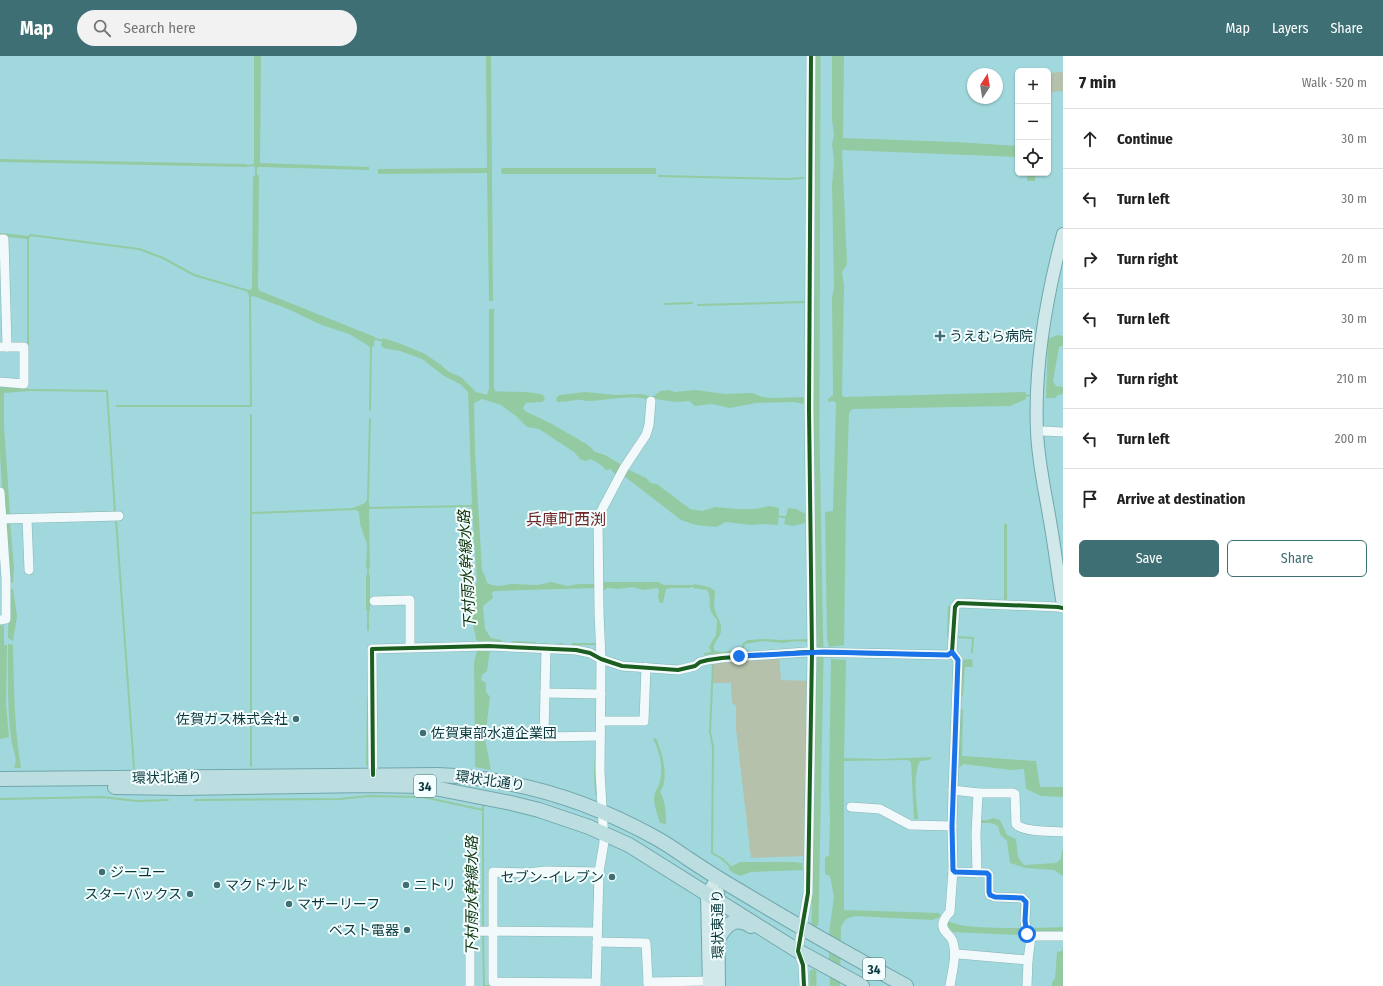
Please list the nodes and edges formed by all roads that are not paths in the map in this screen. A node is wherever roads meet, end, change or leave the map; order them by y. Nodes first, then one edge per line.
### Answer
1 (811, 56) edge
2 (1063, 234) edge
3 (0, 239) edge
4 (5, 345) edge
5 (0, 382) edge
6 (651, 401) dead end
7 (1037, 432) junction
8 (1063, 432) edge
9 (0, 492) edge
10 (119, 516) dead end
11 (27, 519) junction
12 (4, 521) edge
13 (29, 570) dead end
14 (1062, 592) edge
15 (374, 601) dead end
16 (1063, 605) edge
17 (1063, 608) edge
18 (0, 620) edge
19 (410, 647) junction
20 (546, 649) junction
21 (812, 652) junction
22 (952, 652) junction
23 (602, 659) junction
24 (646, 667) junction
25 (545, 693) junction
26 (598, 694) junction
27 (601, 721) junction
28 (597, 736) junction
29 (373, 775) junction
30 (0, 779) edge
31 (0, 788) edge
32 (953, 790) junction
33 (978, 793) junction
34 (851, 807) dead end
35 (601, 811) junction
36 (952, 826) junction
37 (1063, 832) edge
38 (603, 833) junction
39 (953, 870) junction
40 (596, 872) junction
41 (977, 873) junction
42 (717, 878) junction
43 (713, 898) junction
44 (803, 929) junction
45 (491, 930) junction
46 (594, 932) junction
47 (1028, 933) junction
48 (1063, 936) edge
49 (718, 939) junction
50 (597, 942) junction
51 (798, 951) junction
52 (958, 954) dead end
53 (1028, 960) junction
54 (594, 984) edge
55 (648, 984) edge
56 (713, 984) edge
57 (470, 986) edge
58 (804, 986) edge
59 (862, 986) edge
60 (906, 986) edge
61 (950, 986) edge
62 (1027, 986) edge

1 - 21 street
2 - 7 main road
3 - 4 street
4 - 5 street
6 - 23 street
7 - 8 street
7 - 14 main road
9 - 12 street
10 - 11 street
11 - 12 street
11 - 13 street
12 - 18 street
14 - 16 main road
15 - 19 street
17 - 22 street
19 - 20 street
19 - 29 street
20 - 23 street
20 - 25 street
21 - 22 street
21 - 24 street
21 - 44 street
22 - 32 street
23 - 24 street
23 - 26 street
24 - 27 street
25 - 26 street
25 - 28 street
26 - 27 street
27 - 28 street
28 - 35 street
29 - 30 highway, 環状北通り / 34
29 - 35 highway, 環状北通り / 34
31 - 38 highway, 環状北通り / 34
32 - 33 street
32 - 36 street
33 - 37 street
33 - 41 street
34 - 36 street
35 - 38 street
35 - 42 highway, 環状北通り / 34
36 - 39 street
38 - 40 street
38 - 43 highway, 環状北通り / 34
39 - 41 street
39 - 61 street
40 - 45 street
40 - 46 street
41 - 47 street
42 - 43 main road, 環状東通り
42 - 44 highway, 環状北通り / 34
43 - 49 main road, 環状東通り
43 - 51 highway, 環状北通り / 34
43 - 56 main road, 環状東通り
44 - 51 street
44 - 60 highway, 環状北通り / 34
45 - 46 street
45 - 54 street
45 - 57 street
46 - 50 street
47 - 48 street
47 - 53 street
49 - 51 highway
49 - 56 main road, 環状東通り
50 - 54 street
50 - 55 street
51 - 58 street
51 - 59 highway, 環状北通り / 34
52 - 53 street
53 - 62 street
55 - 56 street

